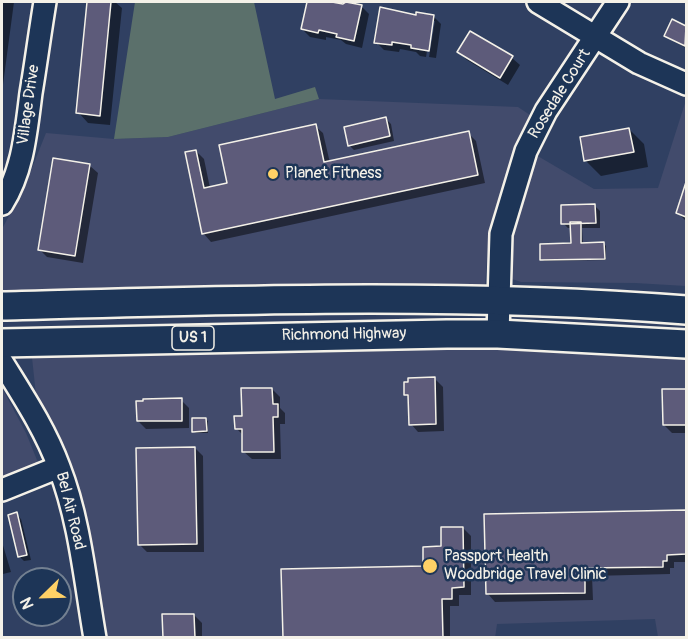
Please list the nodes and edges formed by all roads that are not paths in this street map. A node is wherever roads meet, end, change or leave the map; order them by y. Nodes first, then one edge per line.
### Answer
1 (45, 2) edge
2 (538, 2) edge
3 (618, 2) edge
4 (596, 36) junction
5 (687, 84) edge
6 (2, 204) edge
7 (499, 301) junction
8 (2, 306) edge
9 (687, 310) edge
10 (498, 334) junction
11 (2, 343) edge
12 (687, 344) edge
13 (2, 362) edge
14 (59, 467) junction
15 (2, 490) edge
16 (95, 638) edge

1 - 6 street, Village Drive
2 - 4 street
3 - 4 street, Rosedale Court
4 - 5 street
4 - 7 street, Rosedale Court
7 - 8 main road, US 1
7 - 9 main road, US 1
7 - 10 street, Rosedale Court
10 - 11 main road, Richmond Highway / US 1
10 - 12 main road, Richmond Highway / US 1
13 - 14 street, Bel Air Road
14 - 15 street
14 - 16 street, Bel Air Road

